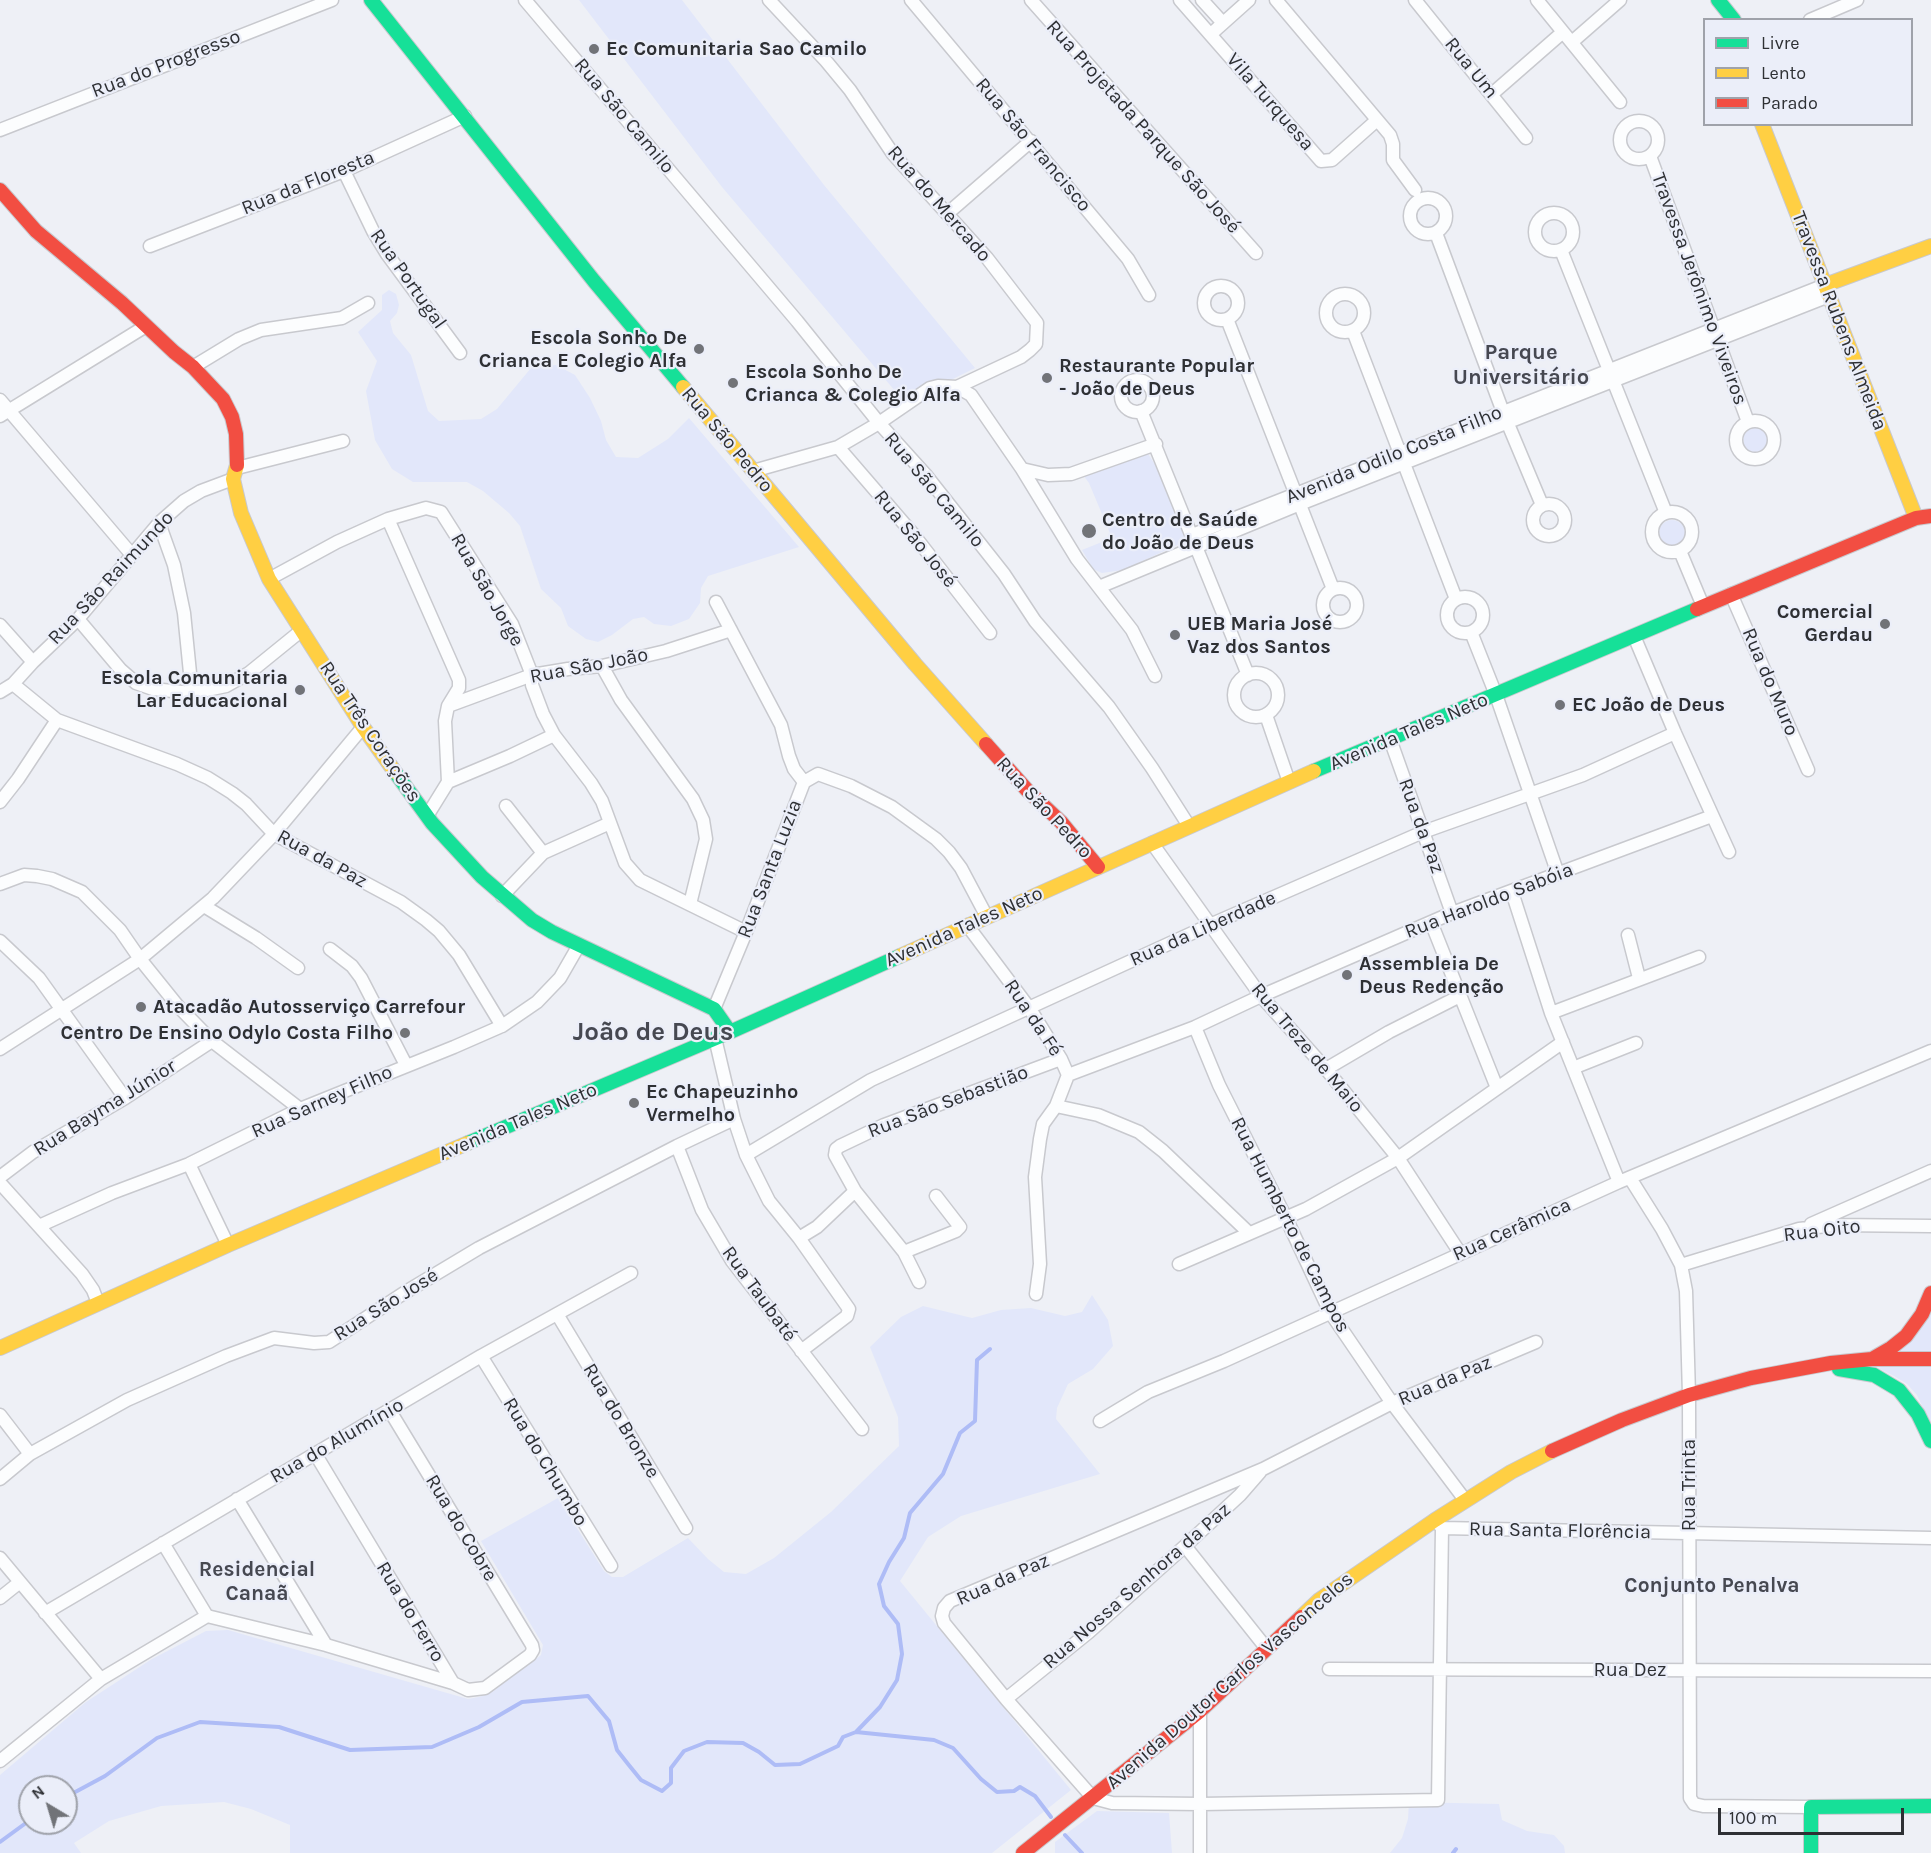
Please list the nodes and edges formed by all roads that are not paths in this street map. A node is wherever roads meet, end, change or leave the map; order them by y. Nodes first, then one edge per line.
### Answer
1 (332, 0) edge
2 (371, 0) edge
3 (525, 0) edge
4 (769, 0) edge
5 (911, 0) edge
6 (1031, 0) edge
7 (1180, 0) edge
8 (1202, 0) edge
9 (1249, 0) edge
10 (1276, 0) edge
11 (1415, 0) edge
12 (1537, 0) edge
13 (1620, 0) edge
14 (1718, 0) edge
15 (1856, 0) edge
16 (1732, 18) edge
17 (1815, 18) edge
18 (1223, 23) junction
19 (1563, 32) junction
20 (1211, 34) junction
21 (1572, 42) junction
22 (1492, 94) junction
23 (1620, 102) dead end
24 (465, 116) junction
25 (1377, 120) junction
26 (1763, 126) edge
27 (0, 130) edge
28 (1526, 138) dead end
29 (1031, 141) junction
30 (1650, 156) dead end
31 (344, 171) junction
32 (0, 190) edge
33 (1415, 190) dead end
34 (948, 213) junction
35 (1436, 233) dead end
36 (150, 246) dead end
37 (1931, 246) edge
38 (1561, 250) dead end
39 (1256, 253) dead end
40 (1827, 290) junction
41 (1149, 295) dead end
42 (368, 303) dead end
43 (1227, 319) dead end
44 (146, 326) junction
45 (1353, 331) dead end
46 (1716, 334) junction
47 (460, 352) dead end
48 (193, 367) junction
49 (1611, 375) junction
50 (957, 387) junction
51 (2, 409) edge
52 (1141, 411) dead end
53 (1505, 417) junction
54 (1748, 422) dead end
55 (879, 423) junction
56 (343, 441) dead end
57 (1156, 444) junction
58 (838, 447) junction
59 (1401, 458) junction
60 (1022, 469) junction
61 (753, 471) junction
62 (235, 474) junction
63 (1058, 476) junction
64 (1036, 492) junction
65 (1298, 499) junction
66 (1542, 505) dead end
67 (1666, 513) junction
68 (1931, 516) edge
69 (1916, 518) junction
70 (388, 519) junction
71 (159, 524) junction
72 (1195, 540) junction
73 (1680, 550) junction
74 (132, 555) junction
75 (269, 579) junction
76 (1099, 587) junction
77 (1333, 589) dead end
78 (1731, 594) junction
79 (1456, 599) junction
80 (716, 602) dead end
81 (1703, 606) junction
82 (78, 619) junction
83 (0, 625) edge
84 (302, 630) junction
85 (731, 630) junction
86 (990, 633) dead end
87 (1471, 633) junction
88 (1634, 636) junction
89 (33, 662) junction
90 (602, 666) junction
91 (532, 675) junction
92 (1155, 675) dead end
93 (1248, 675) junction
94 (13, 684) junction
95 (0, 692) edge
96 (192, 693) junction
97 (1496, 695) junction
98 (448, 706) junction
99 (1266, 715) junction
100 (57, 720) junction
101 (363, 727) junction
102 (1675, 733) junction
103 (554, 735) junction
104 (1390, 739) junction
105 (1808, 770) dead end
106 (448, 782) junction
107 (804, 782) junction
108 (1289, 782) junction
109 (1530, 795) junction
110 (0, 802) edge
111 (506, 806) dead end
112 (427, 816) junction
113 (1712, 816) junction
114 (610, 823) junction
115 (1189, 826) junction
116 (1423, 832) junction
117 (274, 834) junction
118 (1152, 843) junction
119 (1729, 852) dead end
120 (543, 853) junction
121 (1098, 867) junction
122 (1558, 874) junction
123 (0, 884) edge
124 (1512, 892) junction
125 (502, 896) junction
126 (690, 904) junction
127 (204, 906) junction
128 (1452, 913) junction
129 (987, 917) junction
130 (1431, 922) junction
131 (1212, 924) junction
132 (967, 926) junction
133 (746, 932) junction
134 (1628, 935) dead end
135 (0, 941) edge
136 (579, 945) junction
137 (330, 949) dead end
138 (1699, 957) dead end
139 (140, 959) junction
140 (298, 968) dead end
141 (1639, 978) junction
142 (1261, 996) junction
143 (1460, 996) junction
144 (714, 1009) junction
145 (1030, 1009) junction
146 (63, 1010) junction
147 (1551, 1012) junction
148 (502, 1026) junction
149 (1195, 1027) junction
150 (730, 1032) junction
151 (715, 1038) junction
152 (212, 1041) junction
153 (1563, 1042) junction
154 (1636, 1043) dead end
155 (0, 1049) edge
156 (1931, 1051) edge
157 (1061, 1059) junction
158 (406, 1065) junction
159 (1573, 1068) junction
160 (1326, 1069) junction
161 (1068, 1075) junction
162 (1497, 1088) junction
163 (125, 1098) junction
164 (1056, 1106) junction
165 (300, 1109) junction
166 (734, 1119) junction
167 (677, 1146) junction
168 (746, 1155) junction
169 (1398, 1158) junction
170 (189, 1164) junction
171 (1931, 1171) edge
172 (0, 1177) edge
173 (1624, 1180) junction
174 (0, 1183) edge
175 (855, 1191) junction
176 (936, 1196) dead end
177 (1286, 1218) junction
178 (39, 1226) junction
179 (1931, 1226) edge
180 (1799, 1229) junction
181 (1248, 1232) junction
182 (799, 1238) junction
183 (228, 1245) junction
184 (904, 1252) junction
185 (1461, 1253) junction
186 (1179, 1264) dead end
187 (1681, 1265) junction
188 (631, 1273) dead end
189 (919, 1282) dead end
190 (1931, 1293) edge
191 (1036, 1294) dead end
192 (98, 1303) junction
193 (1330, 1312) junction
194 (556, 1314) junction
195 (1536, 1342) dead end
196 (0, 1348) edge
197 (801, 1351) junction
198 (481, 1356) junction
199 (1872, 1359) junction
200 (1931, 1359) edge
201 (1805, 1368) junction
202 (1689, 1395) junction
203 (1392, 1403) junction
204 (390, 1411) junction
205 (0, 1415) edge
206 (1100, 1421) dead end
207 (862, 1429) dead end
208 (1931, 1441) edge
209 (30, 1454) junction
210 (316, 1455) junction
211 (1263, 1469) junction
212 (0, 1479) edge
213 (237, 1499) junction
214 (1465, 1500) junction
215 (1438, 1524) junction
216 (686, 1528) dead end
217 (1689, 1534) junction
218 (1931, 1538) edge
219 (163, 1543) junction
220 (1185, 1546) junction
221 (0, 1558) edge
222 (611, 1566) dead end
223 (20, 1582) junction
224 (0, 1598) edge
225 (45, 1613) junction
226 (207, 1617) junction
227 (326, 1645) junction
228 (532, 1645) joint
229 (1267, 1649) junction
230 (1329, 1669) dead end
231 (1441, 1669) junction
232 (1688, 1670) junction
233 (1931, 1671) edge
234 (101, 1679) junction
235 (453, 1683) junction
236 (1006, 1699) junction
237 (1200, 1712) junction
238 (0, 1761) edge
239 (1094, 1798) junction
240 (1201, 1804) junction
241 (1931, 1806) edge
242 (1811, 1807) junction
243 (1023, 1853) edge
244 (1200, 1853) edge
245 (1811, 1853) edge

1 - 27 street, Rua do Progresso
2 - 24 main road, Rua São Pedro
3 - 55 street, Rua São Camilo
4 - 34 street, Rua do Mercado
5 - 29 street, Rua São Francisco
6 - 39 street, Rua Projetada Parque São José
7 - 20 street, Vila Turquesa
8 - 18 street
9 - 18 street
10 - 25 street
11 - 22 street, Rua Um
12 - 19 street
13 - 21 street
14 - 16 main road
15 - 17 street
18 - 20 street
19 - 21 street
19 - 22 street
20 - 25 street, Vila Turquesa
21 - 23 street
22 - 28 street, Rua Um
24 - 31 street, Rua da Floresta
24 - 61 main road, Rua São Pedro
25 - 33 street
26 - 40 main road, Travessa Rubens Almeida
29 - 34 street
29 - 41 street, Rua São Francisco
30 - 46 street, Travessa Jerônimo Viveiros
31 - 36 street, Rua da Floresta
31 - 47 street, Rua Portugal
32 - 44 main road, Rua Três Corações
34 - 50 street, Rua do Mercado
35 - 53 street
37 - 40 main road, Avenida Odilo Costa Filho
38 - 49 street
40 - 46 street, Avenida Odilo Costa Filho
40 - 69 main road, Travessa Rubens Almeida
42 - 48 street
43 - 65 street
44 - 48 main road, Rua Três Corações
44 - 51 street
45 - 59 street
46 - 49 street, Avenida Odilo Costa Filho
46 - 54 street, Travessa Jerônimo Viveiros
48 - 62 main road, Rua Três Corações
49 - 53 street, Avenida Odilo Costa Filho
49 - 67 street
50 - 55 street
50 - 60 street
51 - 74 street
52 - 57 street
53 - 59 street, Avenida Odilo Costa Filho
53 - 66 street
55 - 58 street
55 - 115 street, Rua São Camilo
56 - 62 street, Rua São Raimundo
57 - 63 street
57 - 72 street
58 - 61 street
58 - 86 street, Rua São José
59 - 65 street, Avenida Odilo Costa Filho
59 - 79 street
60 - 63 street
60 - 64 street
61 - 121 main road, Rua São Pedro
62 - 71 street, Rua São Raimundo
62 - 75 main road, Rua Três Corações
63 - 64 street
64 - 76 street
65 - 72 street, Avenida Odilo Costa Filho
65 - 77 street
67 - 73 street
67 - 73 street
68 - 69 main road, Avenida Tales Neto
69 - 78 main road, Avenida Tales Neto
70 - 75 street
70 - 91 street, Rua São Jorge
70 - 98 street
71 - 74 street, Rua São Raimundo
71 - 96 street
72 - 76 street, Avenida Odilo Costa Filho
72 - 93 street
73 - 81 street
74 - 82 street, Rua São Raimundo
75 - 84 main road, Rua Três Corações
76 - 92 street
78 - 81 main road, Avenida Tales Neto
78 - 105 street, Rua do Muro
79 - 87 street
79 - 87 street
80 - 85 street, Rua Santa Luzia
81 - 88 main road, Avenida Tales Neto
82 - 89 street, Rua São Raimundo
82 - 96 street
83 - 89 street
84 - 96 street
84 - 101 main road, Rua Três Corações
85 - 90 street, Rua São João
85 - 107 street, Rua Santa Luzia
87 - 97 street
88 - 97 main road, Avenida Tales Neto
88 - 102 street
89 - 94 street, Rua São Raimundo
90 - 91 street, Rua São João
90 - 126 street
91 - 98 street, Rua São João
91 - 103 street, Rua São Jorge
93 - 99 street
93 - 99 street
94 - 95 street, Rua São Raimundo
94 - 100 street, Rua da Paz
97 - 104 main road, Avenida Tales Neto
97 - 109 street
98 - 106 street
99 - 108 street
100 - 110 street
100 - 117 street, Rua da Paz
101 - 112 main road, Rua Três Corações
101 - 117 street
102 - 109 street, Rua da Liberdade
102 - 113 street
103 - 106 street
103 - 114 street, Rua São Jorge
104 - 108 main road, Avenida Tales Neto
104 - 116 street, Rua da Paz
106 - 112 street
107 - 129 street
107 - 133 street, Rua Santa Luzia
108 - 115 main road, Avenida Tales Neto
109 - 116 street, Rua da Liberdade
109 - 122 street
111 - 120 street
112 - 125 main road, Rua Três Corações
113 - 119 street
113 - 122 street, Rua Haroldo Sabóia
114 - 120 street
114 - 126 street, Rua São Jorge
115 - 118 main road, Avenida Tales Neto
116 - 128 street, Rua da Paz
116 - 131 street, Rua da Liberdade
117 - 127 street
117 - 148 street, Rua da Paz
118 - 121 main road, Avenida Tales Neto
118 - 131 street, Rua Treze de Maio
120 - 125 street
121 - 129 main road, Avenida Tales Neto
122 - 124 street, Rua Haroldo Sabóia
123 - 139 street
124 - 128 street, Rua Haroldo Sabóia
124 - 147 street, Rua Trinta
125 - 136 main road, Rua Três Corações
126 - 133 street, Rua São Jorge
127 - 139 street
127 - 140 street
128 - 130 street, Rua Haroldo Sabóia
129 - 132 main road, Avenida Tales Neto
130 - 142 street, Rua Haroldo Sabóia
130 - 143 street
131 - 142 street, Rua Treze de Maio
131 - 145 street, Rua da Liberdade
132 - 145 street, Rua da Fé
132 - 150 main road, Avenida Tales Neto
133 - 144 street, Rua Santa Luzia
134 - 141 street
135 - 146 street
136 - 144 main road, Rua Três Corações
136 - 148 street, Rua Sarney Filho
137 - 158 street
138 - 141 street
139 - 146 street
139 - 152 street
141 - 147 street
142 - 149 street, Rua Haroldo Sabóia
142 - 160 street, Rua Treze de Maio
143 - 160 street
143 - 162 street
144 - 150 main road, Rua Três Corações
145 - 157 street, Rua da Fé
145 - 168 street, Rua da Liberdade
146 - 155 street
146 - 163 street
147 - 153 street, Rua Trinta
148 - 158 street, Rua Sarney Filho
149 - 161 street, Rua Haroldo Sabóia
149 - 177 street, Rua Humberto de Campos
150 - 151 main road, Avenida Tales Neto
151 - 166 street
151 - 183 main road, Avenida Tales Neto
152 - 163 street, Rua Bayma Júnior
152 - 165 street
153 - 159 street, Rua Trinta
153 - 162 street
154 - 159 street
156 - 173 street, Rua Cerâmica
157 - 161 street, Rua da Fé
157 - 175 street, Rua São Sebastião
158 - 165 street, Rua Sarney Filho
159 - 173 street, Rua Trinta
160 - 169 street, Rua Treze de Maio
161 - 164 street, Rua da Fé
162 - 169 street
163 - 172 street, Rua Bayma Júnior
164 - 181 street
164 - 191 street, Rua da Fé
165 - 170 street, Rua Sarney Filho
166 - 167 street, Rua São José
166 - 168 street
167 - 197 street, Rua Taubaté
167 - 209 street, Rua São José
168 - 182 street
169 - 177 street
169 - 185 street, Rua Treze de Maio
170 - 178 street, Rua Sarney Filho
170 - 183 street
171 - 180 street
173 - 185 street, Rua Cerâmica
173 - 187 street, Rua Trinta
174 - 178 street
175 - 182 street
175 - 184 street
176 - 184 street
177 - 181 street
177 - 193 street, Rua Humberto de Campos
178 - 192 street
179 - 180 street, Rua Oito
180 - 187 street, Rua Oito
181 - 186 street
182 - 197 street
183 - 192 main road, Avenida Tales Neto
184 - 189 street
185 - 193 street, Rua Cerâmica
187 - 202 street, Rua Trinta
188 - 194 street, Rua do Alumínio
190 - 199 main road
192 - 196 main road, Avenida Tales Neto
193 - 203 street, Rua Humberto de Campos
193 - 206 street, Rua Cerâmica
194 - 198 street, Rua do Alumínio
194 - 216 street, Rua do Bronze
195 - 203 street, Rua da Paz
197 - 207 street, Rua Taubaté
198 - 204 street, Rua do Alumínio
198 - 222 street, Rua do Chumbo
199 - 200 main road, Avenida Doutor Carlos Vasconcelos
199 - 201 main road, Avenida Doutor Carlos Vasconcelos
201 - 202 main road, Avenida Doutor Carlos Vasconcelos
201 - 208 main road, Avenida Doutor Carlos Vasconcelos
202 - 214 main road, Avenida Doutor Carlos Vasconcelos
202 - 217 street, Rua Trinta
203 - 211 street, Rua da Paz
203 - 214 street, Rua Humberto de Campos
204 - 210 street, Rua do Alumínio
204 - 228 street, Rua do Cobre
205 - 209 street
209 - 212 street, Rua São José
210 - 213 street, Rua do Alumínio
210 - 235 street, Rua do Ferro
211 - 220 street, Rua Nossa Senhora da Paz
211 - 236 street, Rua da Paz
213 - 219 street, Rua do Alumínio
213 - 227 street
214 - 215 main road, Avenida Doutor Carlos Vasconcelos
215 - 217 street, Rua Santa Florência
215 - 229 main road, Avenida Doutor Carlos Vasconcelos
215 - 231 street
217 - 218 street, Rua Santa Florência
217 - 232 street, Rua Trinta
219 - 225 street, Rua do Alumínio
219 - 226 street
220 - 229 street
220 - 236 street, Rua Nossa Senhora da Paz
221 - 223 street
223 - 224 street
223 - 225 street
225 - 234 street
226 - 227 street
226 - 234 street
227 - 235 street
228 - 235 street, Rua do Ferro
229 - 237 main road, Avenida Doutor Carlos Vasconcelos
230 - 231 street, Rua Dez
231 - 232 street, Rua Dez
231 - 240 street
232 - 233 street, Rua Dez
232 - 242 street, Rua Trinta
234 - 238 street
236 - 239 street, Rua da Paz
237 - 239 main road, Avenida Doutor Carlos Vasconcelos
237 - 240 street
239 - 240 street
239 - 243 main road, Avenida Doutor Carlos Vasconcelos
240 - 244 street
241 - 242 main road
242 - 245 main road

